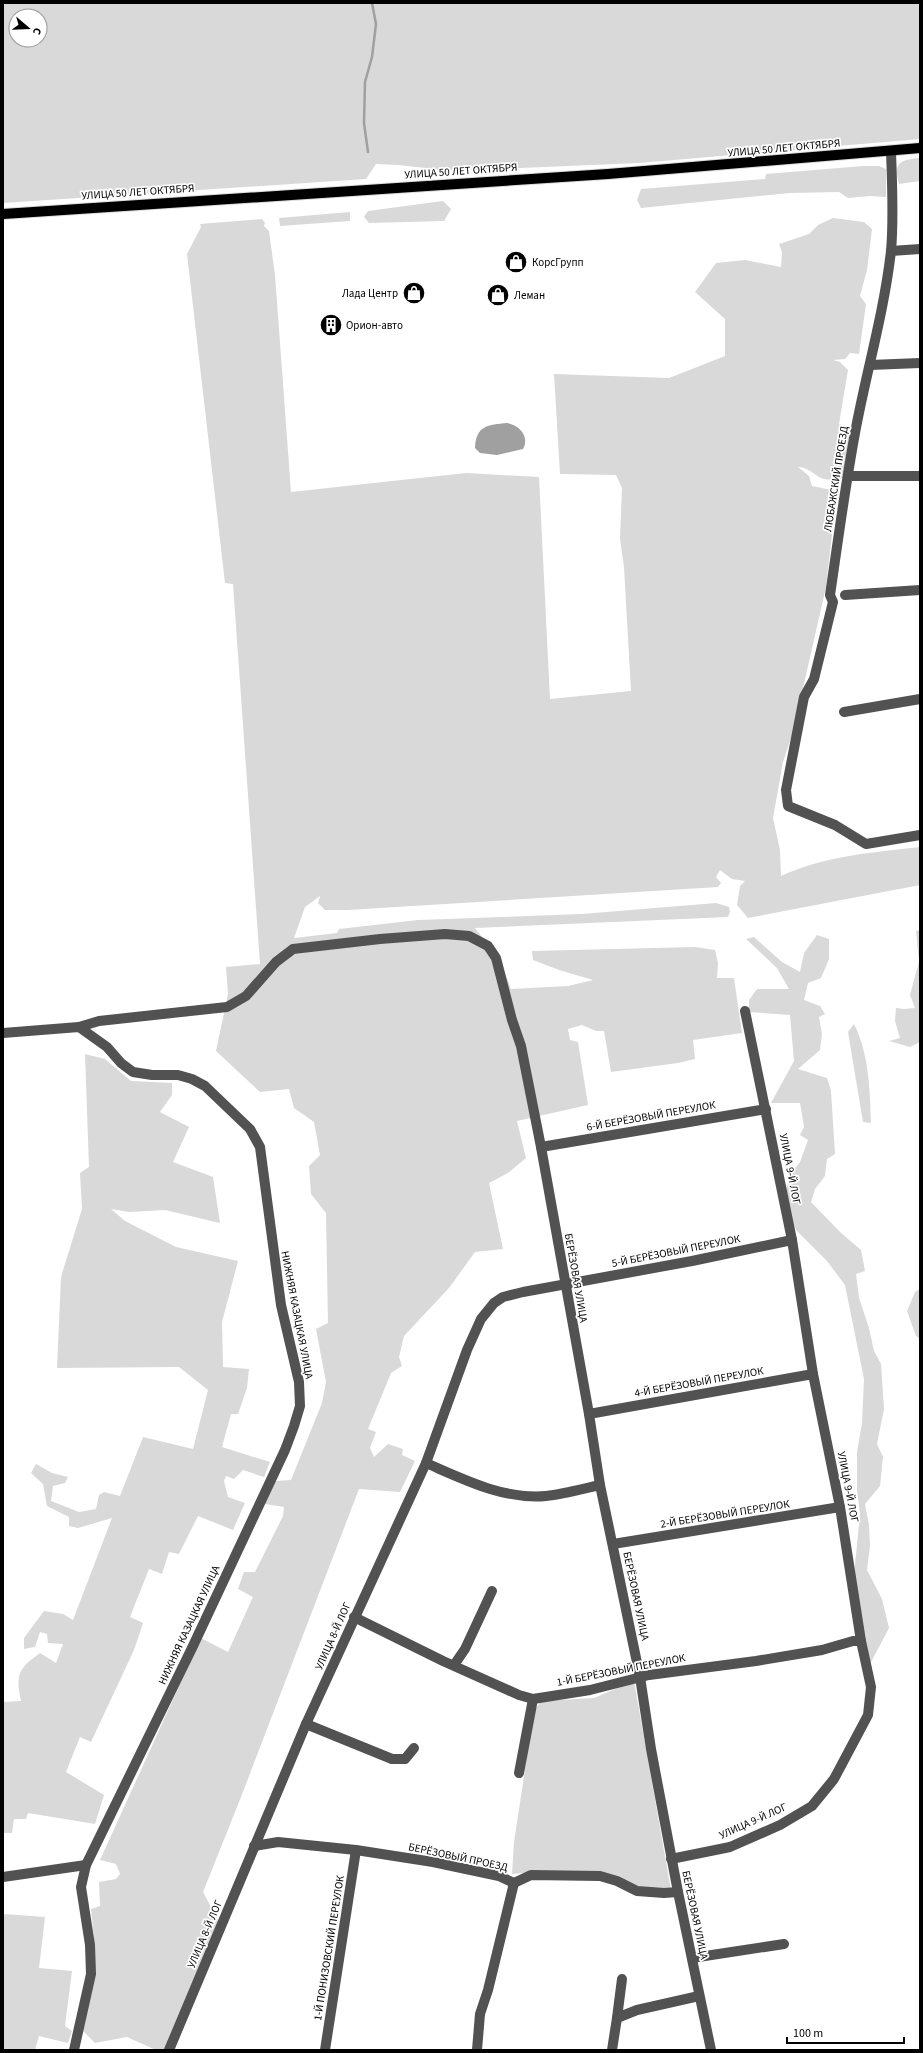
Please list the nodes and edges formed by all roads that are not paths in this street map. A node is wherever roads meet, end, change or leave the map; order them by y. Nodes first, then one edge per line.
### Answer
1 (920, 148) edge
2 (891, 151) junction
3 (3, 214) edge
4 (920, 249) edge
5 (891, 251) junction
6 (920, 363) edge
7 (870, 365) junction
8 (848, 476) junction
9 (920, 476) edge
10 (920, 590) edge
11 (845, 595) dead end
12 (920, 699) edge
13 (844, 712) dead end
14 (920, 835) edge
15 (746, 1011) dead end
16 (79, 1027) junction
17 (3, 1033) edge
18 (766, 1109) junction
19 (541, 1147) junction
20 (792, 1240) junction
21 (564, 1283) junction
22 (813, 1374) junction
23 (589, 1414) junction
24 (426, 1463) junction
25 (600, 1485) junction
26 (840, 1507) junction
27 (613, 1544) junction
28 (492, 1591) dead end
29 (354, 1617) junction
30 (861, 1641) junction
31 (454, 1665) junction
32 (640, 1677) junction
33 (533, 1699) junction
34 (306, 1724) junction
35 (414, 1748) dead end
36 (519, 1773) dead end
37 (254, 1846) junction
38 (356, 1850) junction
39 (672, 1859) junction
40 (86, 1865) junction
41 (3, 1877) edge
42 (514, 1883) junction
43 (678, 1892) junction
44 (784, 1944) dead end
45 (692, 1958) junction
46 (622, 1979) dead end
47 (699, 1996) junction
48 (617, 2018) junction
49 (74, 2050) edge
50 (168, 2050) edge
51 (325, 2050) edge
52 (477, 2050) edge
53 (612, 2050) edge
54 (712, 2050) edge

1 - 2 main road, УЛИЦА 50 ЛЕТ ОКТЯБРЯ
2 - 3 main road, УЛИЦА 50 ЛЕТ ОКТЯБРЯ
2 - 5 street, ЛЮБАЖСКИЙ ПРОЕЗД
4 - 5 street
5 - 7 street, ЛЮБАЖСКИЙ ПРОЕЗД
6 - 7 street
7 - 8 street, ЛЮБАЖСКИЙ ПРОЕЗД
8 - 9 street
8 - 14 street, ЛЮБАЖСКИЙ ПРОЕЗД
10 - 11 street
12 - 13 street
15 - 18 street, УЛИЦА 9-Й ЛОГ
16 - 17 street
16 - 19 street, БЕРЁЗОВАЯ УЛИЦА
16 - 40 street, НИЖНЯЯ КАЗАЦКАЯ УЛИЦА
18 - 19 street, 6-Й БЕРЁЗОВЫЙ ПЕРЕУЛОК
18 - 20 street, УЛИЦА 9-Й ЛОГ
19 - 21 street, БЕРЁЗОВАЯ УЛИЦА
20 - 21 street, 5-Й БЕРЁЗОВЫЙ ПЕРЕУЛОК
20 - 22 street, УЛИЦА 9-Й ЛОГ
21 - 23 street, БЕРЁЗОВАЯ УЛИЦА
21 - 24 street, УЛИЦА 8-Й ЛОГ
22 - 23 street, 4-Й БЕРЁЗОВЫЙ ПЕРЕУЛОК
22 - 26 street, УЛИЦА 9-Й ЛОГ
23 - 25 street, БЕРЁЗОВАЯ УЛИЦА
24 - 25 street
24 - 29 street, УЛИЦА 8-Й ЛОГ
25 - 27 street, БЕРЁЗОВАЯ УЛИЦА
26 - 27 street, 2-Й БЕРЁЗОВЫЙ ПЕРЕУЛОК
26 - 30 street, УЛИЦА 9-Й ЛОГ
27 - 32 street, БЕРЁЗОВАЯ УЛИЦА
28 - 31 street
29 - 31 street, 1-Й БЕРЁЗОВЫЙ ПЕРЕУЛОК
29 - 34 street, УЛИЦА 8-Й ЛОГ
30 - 32 street, 1-Й БЕРЁЗОВЫЙ ПЕРЕУЛОК
30 - 39 street, УЛИЦА 9-Й ЛОГ
31 - 33 street, 1-Й БЕРЁЗОВЫЙ ПЕРЕУЛОК
32 - 33 street, 1-Й БЕРЁЗОВЫЙ ПЕРЕУЛОК
32 - 39 street, БЕРЁЗОВАЯ УЛИЦА
33 - 36 street
34 - 35 street
34 - 37 street, УЛИЦА 8-Й ЛОГ
37 - 38 street, БЕРЁЗОВЫЙ ПРОЕЗД
37 - 50 street, УЛИЦА 8-Й ЛОГ
38 - 42 street, БЕРЁЗОВЫЙ ПРОЕЗД
38 - 51 street, 1-Й ПОНИЗОВСКИЙ ПЕРЕУЛОК
39 - 43 street, БЕРЁЗОВАЯ УЛИЦА
40 - 41 street
40 - 49 street, НИЖНЯЯ КАЗАЦКАЯ УЛИЦА
42 - 43 street, БЕРЁЗОВЫЙ ПРОЕЗД
42 - 52 street
43 - 45 street, БЕРЁЗОВАЯ УЛИЦА
44 - 45 street
45 - 47 street, БЕРЁЗОВАЯ УЛИЦА
46 - 48 street
47 - 48 street
47 - 54 street, БЕРЁЗОВАЯ УЛИЦА
48 - 53 street

